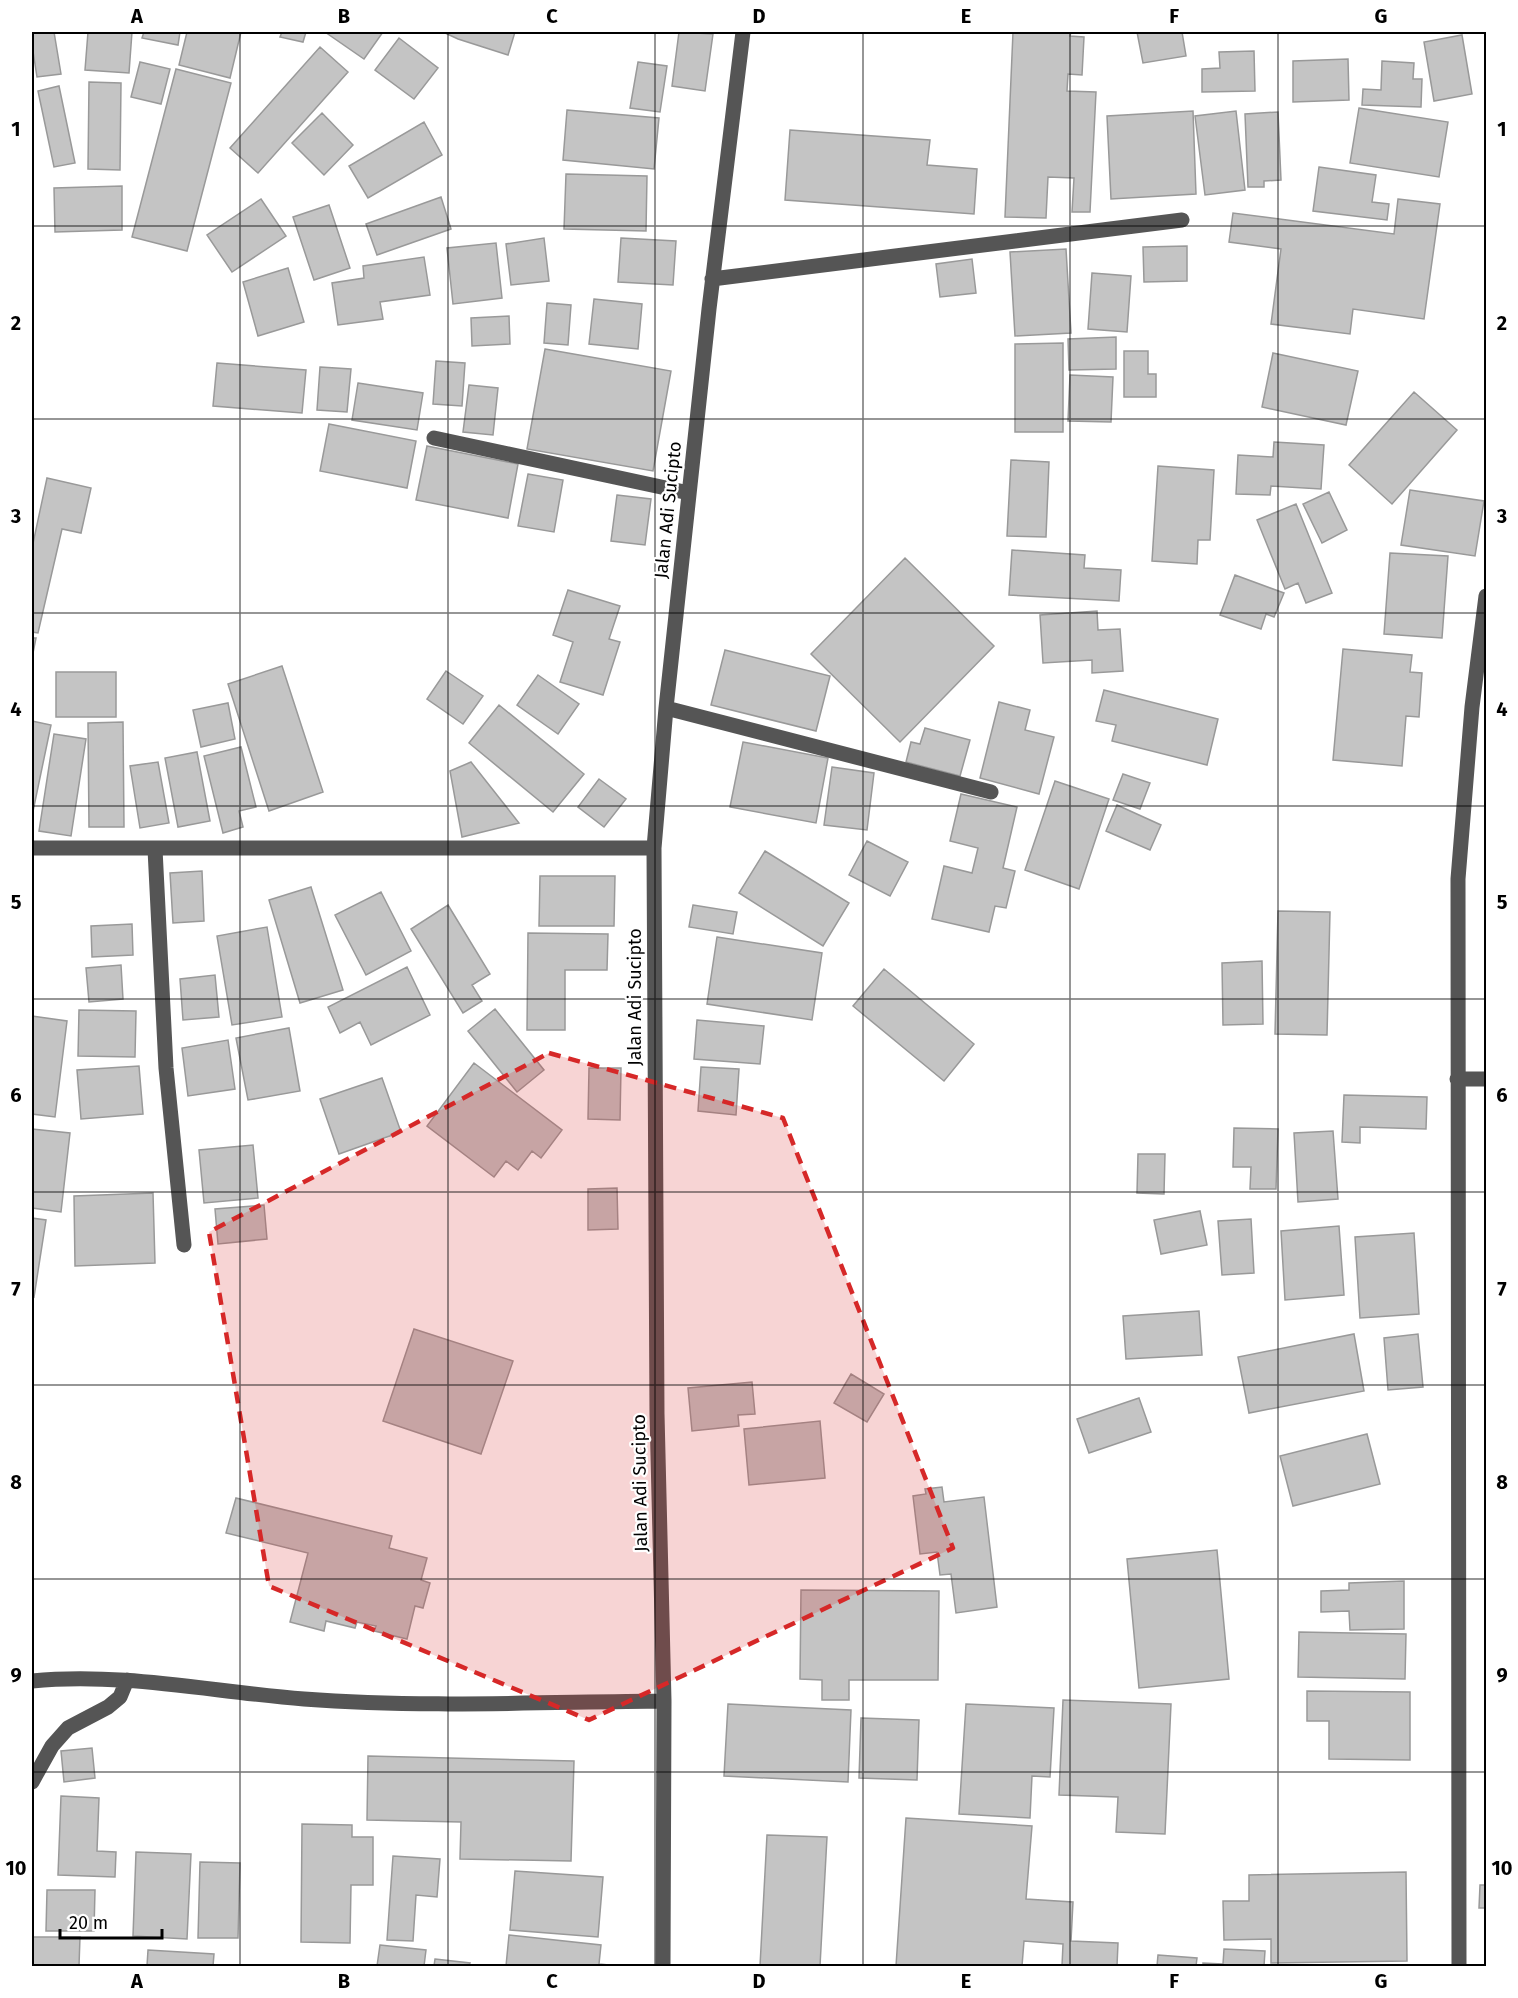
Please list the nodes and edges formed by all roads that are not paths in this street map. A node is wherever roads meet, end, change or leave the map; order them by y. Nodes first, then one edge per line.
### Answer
1 (742, 32) edge
2 (1182, 220) dead end
3 (712, 279) junction
4 (434, 438) dead end
5 (689, 493) junction
6 (1486, 596) edge
7 (666, 708) junction
8 (991, 792) dead end
9 (32, 848) edge
10 (654, 848) junction
11 (155, 849) junction
12 (1457, 1079) junction
13 (1486, 1079) edge
14 (184, 1245) dead end
15 (127, 1680) junction
16 (32, 1681) edge
17 (664, 1701) junction
18 (32, 1782) edge
19 (663, 1966) edge
20 (1459, 1966) edge

1 - 3 street, Jalan Adi Sucipto
2 - 3 street
3 - 5 street, Jalan Adi Sucipto
4 - 5 street
5 - 7 street, Jalan Adi Sucipto
6 - 12 street
7 - 8 street
7 - 10 street, Jalan Adi Sucipto
9 - 11 street
10 - 11 street
10 - 17 street, Jalan Adi Sucipto
11 - 14 street
12 - 13 street
12 - 20 street
15 - 16 street
15 - 17 street
15 - 18 street
17 - 19 street, Jalan Adi Sucipto

